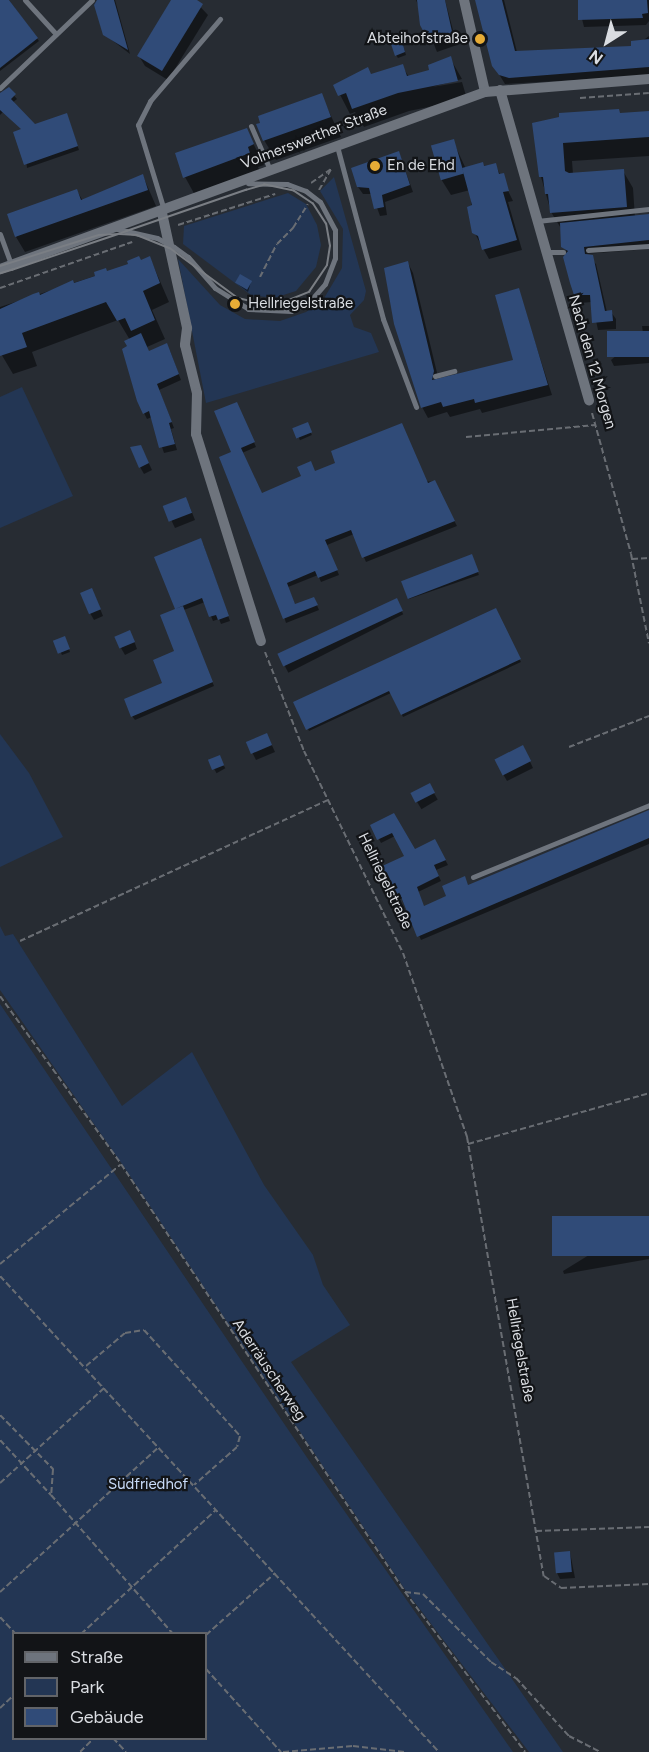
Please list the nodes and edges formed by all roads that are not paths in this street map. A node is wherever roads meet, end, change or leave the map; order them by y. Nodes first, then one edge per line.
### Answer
1 (26, 0) edge
2 (92, 0) edge
3 (464, 0) edge
4 (220, 19) dead end
5 (56, 34) junction
6 (649, 79) edge
7 (0, 88) edge
8 (500, 90) junction
9 (485, 92) junction
10 (250, 126) dead end
11 (336, 145) junction
12 (270, 170) junction
13 (219, 190) junction
14 (649, 209) edge
15 (163, 212) junction
16 (537, 221) junction
17 (109, 228) junction
18 (0, 234) edge
19 (170, 245) junction
20 (649, 246) edge
21 (588, 250) dead end
22 (546, 252) junction
23 (562, 252) dead end
24 (11, 265) junction
25 (0, 269) edge
26 (453, 371) dead end
27 (435, 375) dead end
28 (589, 401) road end
29 (416, 407) dead end
30 (261, 641) road end
31 (649, 805) edge
32 (473, 876) dead end

1 - 5 lane
2 - 5 lane
3 - 9 street
4 - 15 lane
5 - 7 lane
6 - 8 street, Volmerswerther Straße
8 - 9 street, Volmerswerther Straße
8 - 16 street, Nach den 12 Morgen
9 - 11 street, Volmerswerther Straße
10 - 12 lane
11 - 12 street, Volmerswerther Straße
11 - 29 lane
12 - 13 street, Volmerswerther Straße
13 - 15 street, Volmerswerther Straße
13 - 19 lane
14 - 16 lane
15 - 17 street, Volmerswerther Straße
15 - 19 street
16 - 22 street, Nach den 12 Morgen
17 - 19 lane
17 - 24 street, Volmerswerther Straße
18 - 24 lane
19 - 30 street
20 - 21 lane
22 - 23 lane
22 - 28 street, Nach den 12 Morgen
24 - 25 street, Volmerswerther Straße
26 - 27 lane
31 - 32 lane

